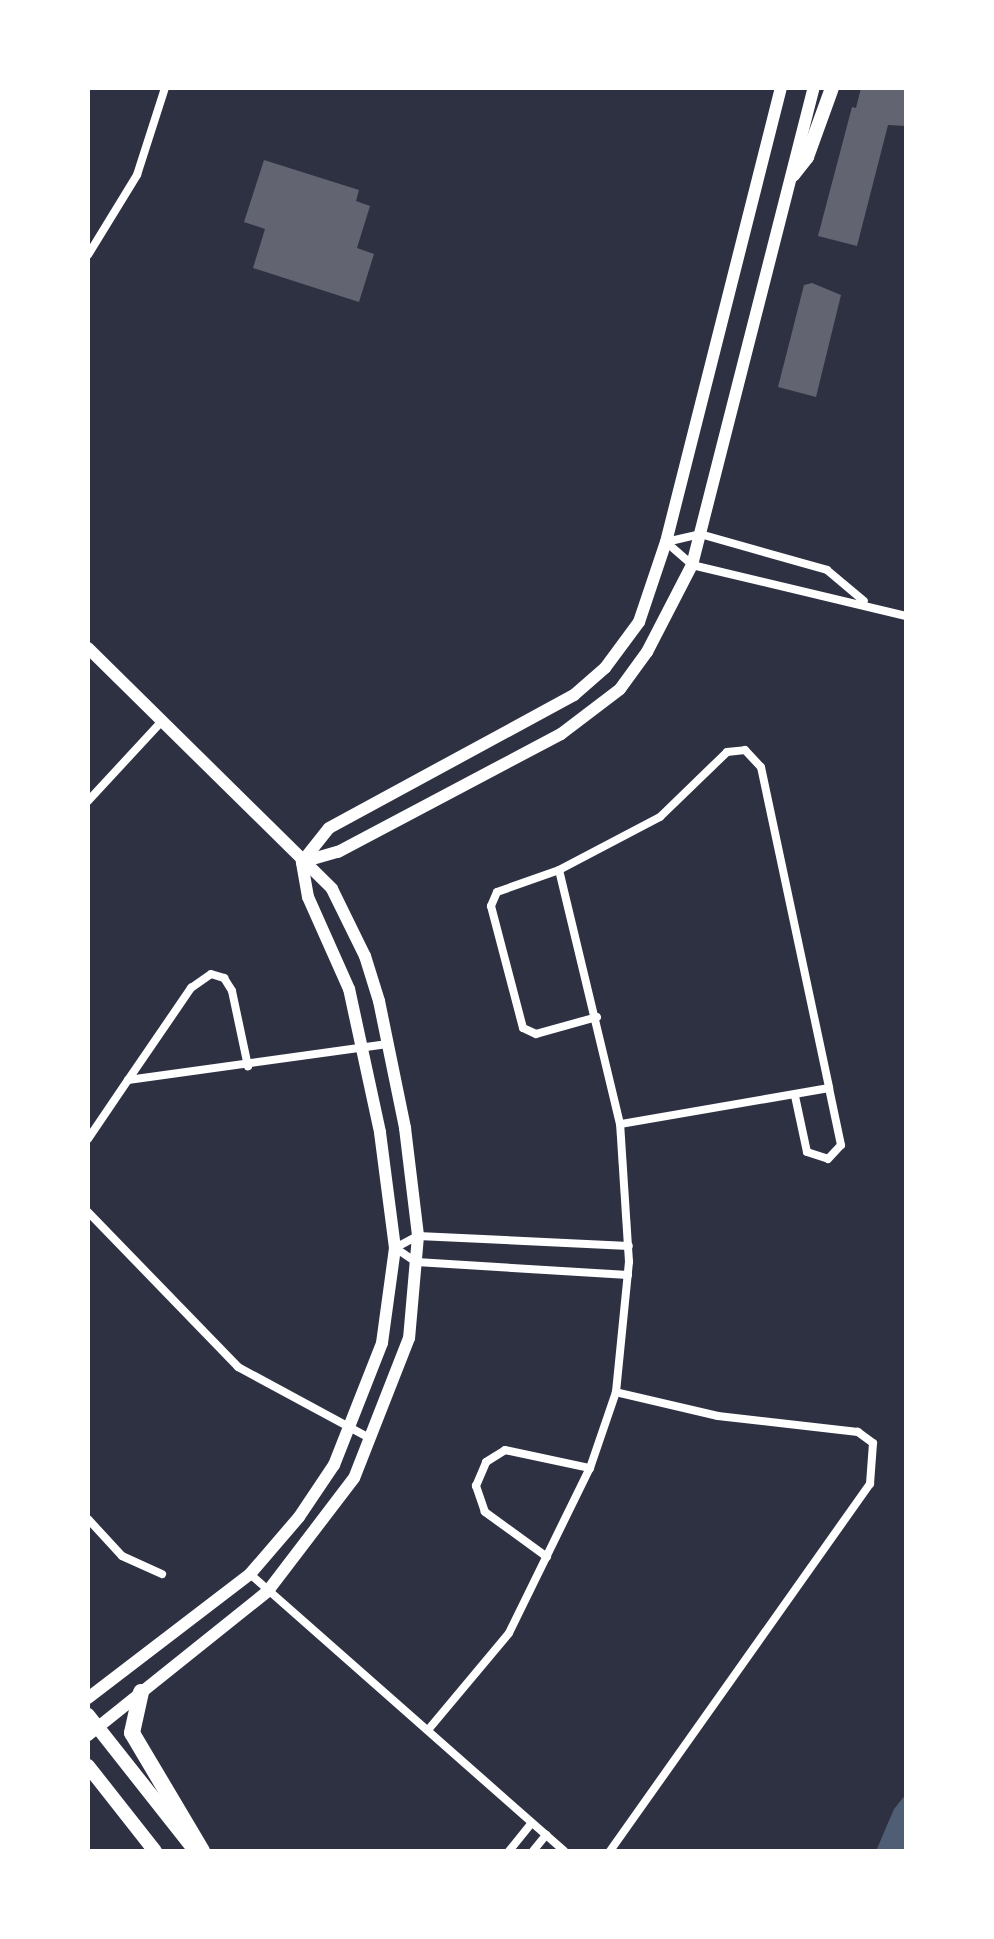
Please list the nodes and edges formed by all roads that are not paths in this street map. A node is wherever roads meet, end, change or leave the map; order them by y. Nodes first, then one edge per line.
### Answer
1 (165, 88) edge
2 (781, 88) edge
3 (814, 88) edge
4 (832, 88) edge
5 (793, 175) junction
6 (88, 255) edge
7 (700, 534) junction
8 (666, 542) junction
9 (692, 565) junction
10 (866, 602) junction
11 (906, 616) edge
12 (88, 648) edge
13 (163, 720) junction
14 (88, 801) edge
15 (302, 862) junction
16 (559, 870) junction
17 (597, 1017) junction
18 (388, 1044) junction
19 (363, 1049) junction
20 (248, 1066) junction
21 (128, 1080) junction
22 (829, 1088) junction
23 (795, 1096) junction
24 (620, 1124) junction
25 (88, 1139) edge
26 (88, 1212) edge
27 (418, 1236) junction
28 (629, 1246) junction
29 (395, 1248) junction
30 (416, 1262) junction
31 (628, 1275) junction
32 (616, 1392) junction
33 (350, 1429) junction
34 (372, 1439) junction
35 (590, 1468) junction
36 (88, 1519) edge
37 (547, 1557) junction
38 (162, 1574) dead end
39 (250, 1574) junction
40 (268, 1591) junction
41 (141, 1692) junction
42 (88, 1698) edge
43 (88, 1715) edge
44 (428, 1730) junction
45 (93, 1731) edge
46 (88, 1766) edge
47 (532, 1823) junction
48 (546, 1835) junction
49 (155, 1851) edge
50 (196, 1851) edge
51 (202, 1851) edge
52 (509, 1851) edge
53 (533, 1851) edge
54 (564, 1851) edge
55 (610, 1851) edge

1 - 6 street
2 - 8 street
3 - 5 street
4 - 5 main road
5 - 7 street
7 - 8 street
7 - 9 street
7 - 10 street
8 - 9 street
8 - 15 street
9 - 10 street
9 - 15 street
10 - 11 street
12 - 13 street
13 - 14 street
13 - 15 street
15 - 18 street
15 - 19 street
16 - 17 street
16 - 17 street
16 - 22 street
17 - 24 street
18 - 19 street
18 - 27 street
19 - 20 street
19 - 29 street
20 - 21 street
20 - 21 street
21 - 25 street
22 - 23 street
22 - 23 street
23 - 24 street
24 - 28 street
26 - 33 street
27 - 28 street
27 - 29 street
27 - 30 street
28 - 31 street
29 - 30 street
29 - 33 street
30 - 31 street
30 - 34 street
31 - 32 street
32 - 35 street
32 - 55 street
33 - 34 street
33 - 39 street
34 - 40 street
35 - 37 street
35 - 37 street
36 - 38 street
37 - 44 street
39 - 40 street
39 - 42 street
40 - 41 street
40 - 44 street
41 - 45 street
41 - 51 main road
43 - 45 main road
44 - 47 street
45 - 50 main road
46 - 49 main road
47 - 48 street
47 - 52 street
48 - 53 street
48 - 54 street

